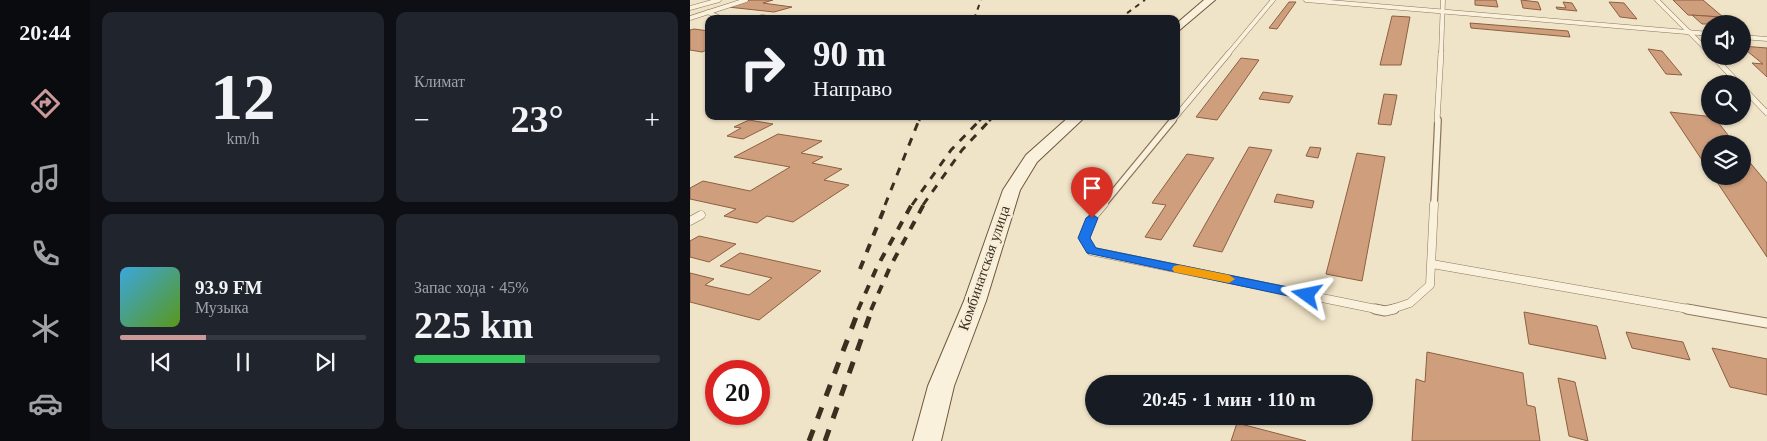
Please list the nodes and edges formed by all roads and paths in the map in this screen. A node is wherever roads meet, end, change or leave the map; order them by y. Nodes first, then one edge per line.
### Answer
1 (717, 0) edge
2 (746, 0) edge
3 (1210, 0) edge
4 (1273, 0) edge
5 (1306, 0) edge
6 (1443, 0) edge
7 (1657, 0) edge
8 (736, 3) junction
9 (690, 8) edge
10 (708, 12) junction
11 (1442, 12) junction
12 (714, 15) edge
13 (690, 18) edge
14 (1180, 26) edge
15 (1690, 33) junction
16 (1701, 34) edge
17 (1751, 38) edge
18 (1767, 39) edge
19 (1701, 44) edge
20 (1721, 65) edge
21 (1731, 75) edge
22 (1751, 96) edge
23 (1180, 112) edge
24 (1767, 113) edge
25 (1074, 120) edge
26 (1173, 120) edge
27 (701, 215) dead end
28 (690, 221) edge
29 (1432, 264) junction
30 (1767, 323) edge
31 (927, 441) edge

1 - 8 lane
1 - 9 lane
2 - 8 lane
3 - 14 street
4 - 23 lane
5 - 11 lane
6 - 11 lane
7 - 15 lane
8 - 10 lane
10 - 12 lane
10 - 13 lane
11 - 15 lane
11 - 29 lane
15 - 16 lane
15 - 19 lane
17 - 18 lane
20 - 21 lane
22 - 24 lane
25 - 31 street, Комбинатская улица
26 - 29 lane
27 - 28 lane
29 - 30 lane

